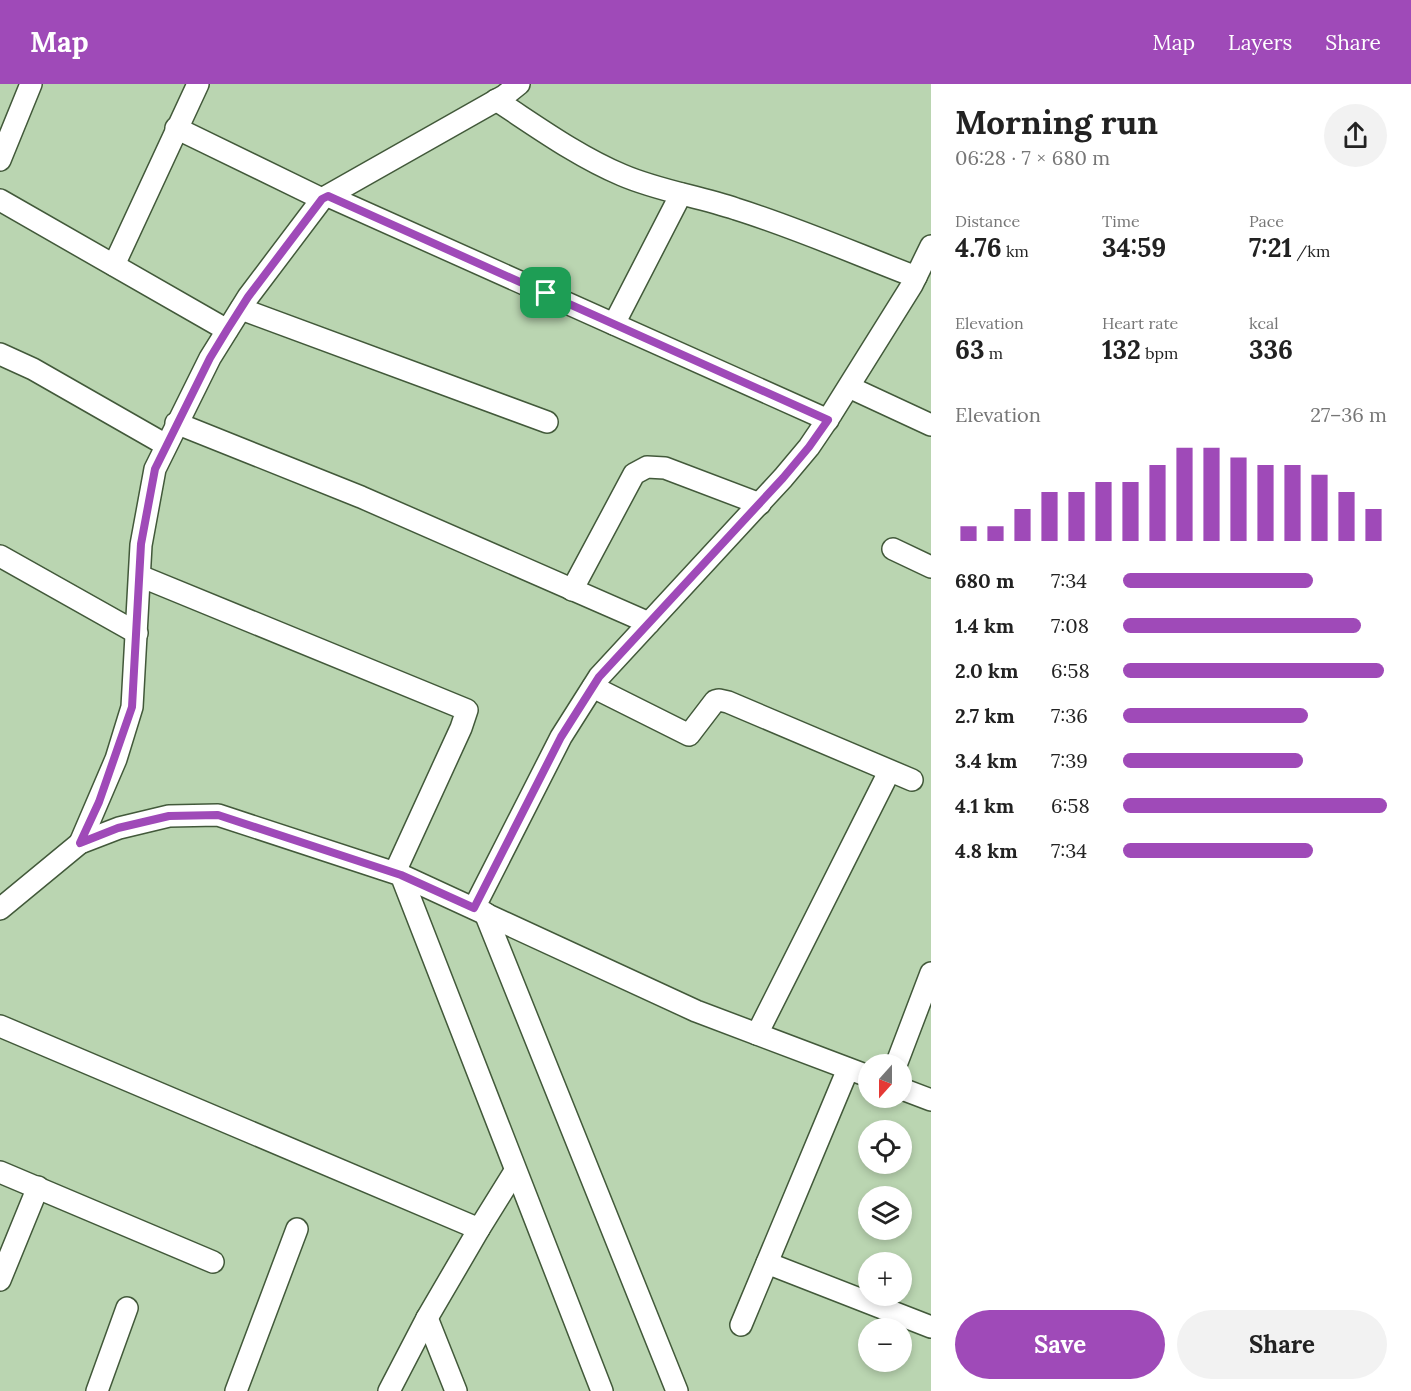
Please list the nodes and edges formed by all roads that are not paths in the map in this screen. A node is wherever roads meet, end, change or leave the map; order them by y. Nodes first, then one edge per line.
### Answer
1 (31, 84) edge
2 (198, 84) edge
3 (509, 89) edge
4 (176, 128) junction
5 (0, 160) edge
6 (681, 194) junction
7 (325, 197) junction
8 (0, 200) edge
9 (931, 246) edge
10 (114, 265) junction
11 (916, 278) junction
12 (241, 309) junction
13 (614, 324) junction
14 (227, 330) junction
15 (0, 354) edge
16 (849, 387) junction
17 (828, 420) junction
18 (547, 422) dead end
19 (176, 423) junction
20 (931, 425) edge
21 (166, 445) junction
22 (760, 504) junction
23 (893, 549) dead end
24 (0, 556) edge
25 (931, 567) edge
26 (140, 576) junction
27 (572, 590) junction
28 (649, 623) junction
29 (137, 633) junction
30 (593, 687) junction
31 (889, 772) junction
32 (912, 780) dead end
33 (80, 843) junction
34 (398, 874) junction
35 (0, 909) edge
36 (479, 910) junction
37 (931, 973) edge
38 (0, 1026) edge
39 (757, 1034) junction
40 (900, 1054) edge
41 (848, 1069) junction
42 (858, 1072) edge
43 (912, 1093) edge
44 (931, 1100) edge
45 (515, 1171) junction
46 (0, 1172) edge
47 (38, 1187) junction
48 (297, 1229) dead end
49 (478, 1229) junction
50 (213, 1262) dead end
51 (767, 1263) junction
52 (0, 1280) edge
53 (127, 1308) dead end
54 (427, 1318) junction
55 (741, 1325) dead end
56 (931, 1327) edge
57 (97, 1391) edge
58 (236, 1391) edge
59 (389, 1391) edge
60 (456, 1391) edge
61 (602, 1391) edge
62 (677, 1391) edge

1 - 5 street
2 - 4 street
3 - 6 street
3 - 7 street
4 - 7 street
4 - 10 street
6 - 11 street
6 - 13 street
7 - 12 street
7 - 13 street
8 - 10 street
9 - 11 street
10 - 14 street
11 - 16 street
12 - 14 street
12 - 18 street
13 - 17 street
14 - 19 street
15 - 21 street
16 - 17 street
16 - 20 street
17 - 22 street
19 - 21 street
19 - 27 street
21 - 26 street
22 - 27 street
22 - 28 street
23 - 25 street
24 - 29 street
26 - 29 street
26 - 34 street
27 - 28 street
28 - 30 street
29 - 33 street
30 - 31 street
30 - 36 street
31 - 32 street
31 - 39 street
33 - 34 street
33 - 35 street
34 - 36 street
34 - 45 street
36 - 39 street
36 - 62 street
37 - 40 street
38 - 49 street
39 - 41 street
41 - 42 street
41 - 51 street
43 - 44 street
45 - 49 street
45 - 61 street
46 - 47 street
47 - 50 street
47 - 52 street
48 - 58 street
49 - 54 street
51 - 55 street
51 - 56 street
53 - 57 street
54 - 59 street
54 - 60 street

